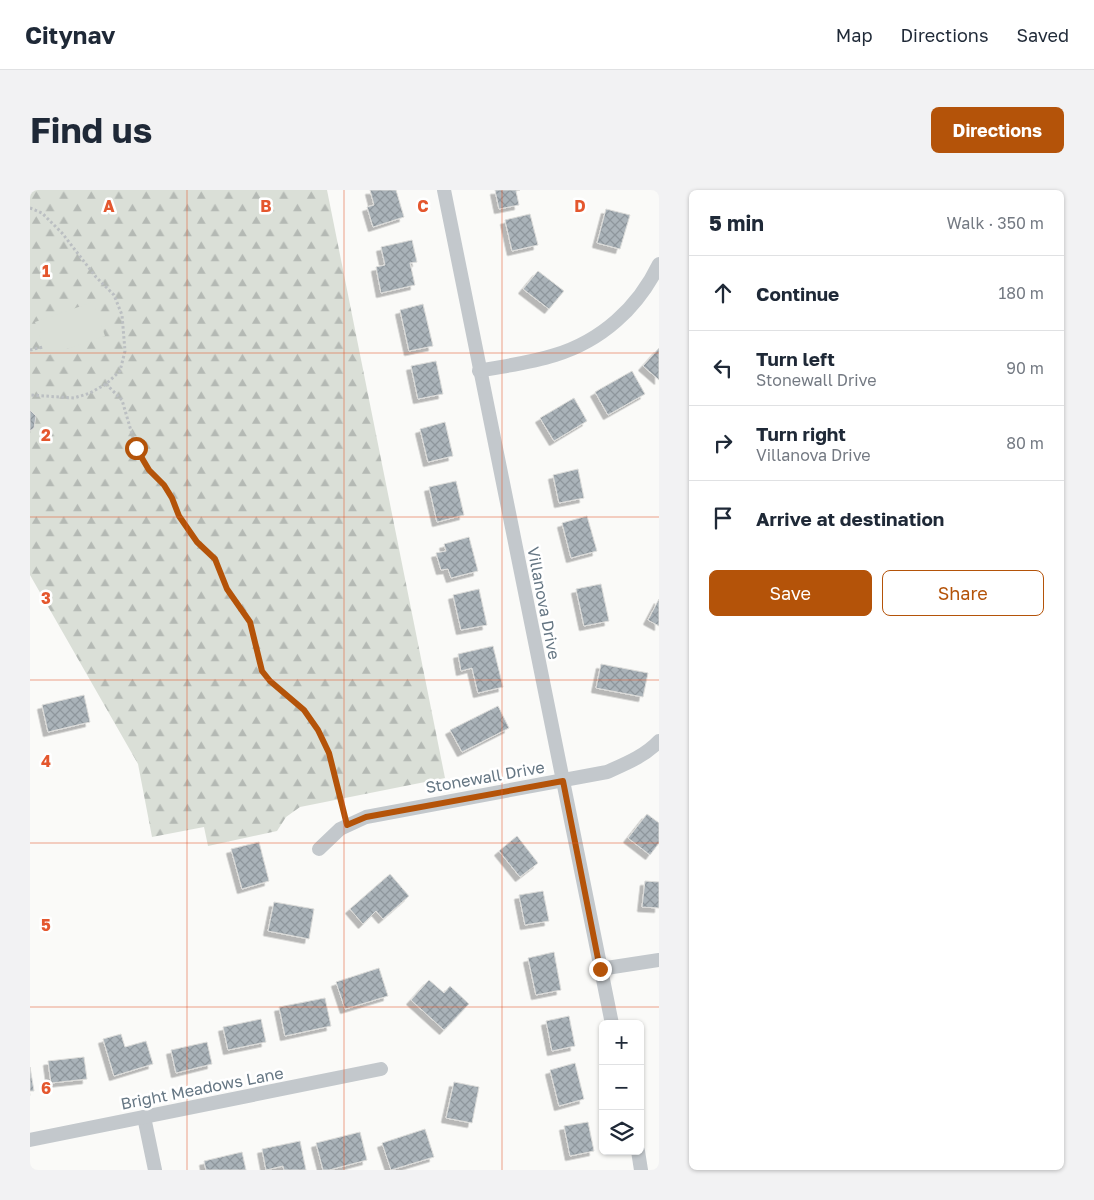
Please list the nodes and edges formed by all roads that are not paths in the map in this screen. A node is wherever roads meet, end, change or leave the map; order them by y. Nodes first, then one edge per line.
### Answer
1 (444, 190) edge
2 (659, 264) edge
3 (480, 371) junction
4 (659, 741) edge
5 (563, 781) junction
6 (319, 849) dead end
7 (659, 960) edge
8 (600, 969) junction
9 (611, 1020) edge
10 (381, 1069) dead end
11 (144, 1117) junction
12 (30, 1140) edge
13 (639, 1155) edge
14 (154, 1170) edge
15 (641, 1170) edge

1 - 3 street, Villanova Drive
2 - 3 street
3 - 5 street, Villanova Drive
4 - 5 street, Stonewall Drive
5 - 6 street, Stonewall Drive
5 - 8 street, Villanova Drive
7 - 8 street
8 - 9 street, Villanova Drive
10 - 11 street, Bright Meadows Lane
11 - 12 street, Bright Meadows Lane
11 - 14 street
13 - 15 street

